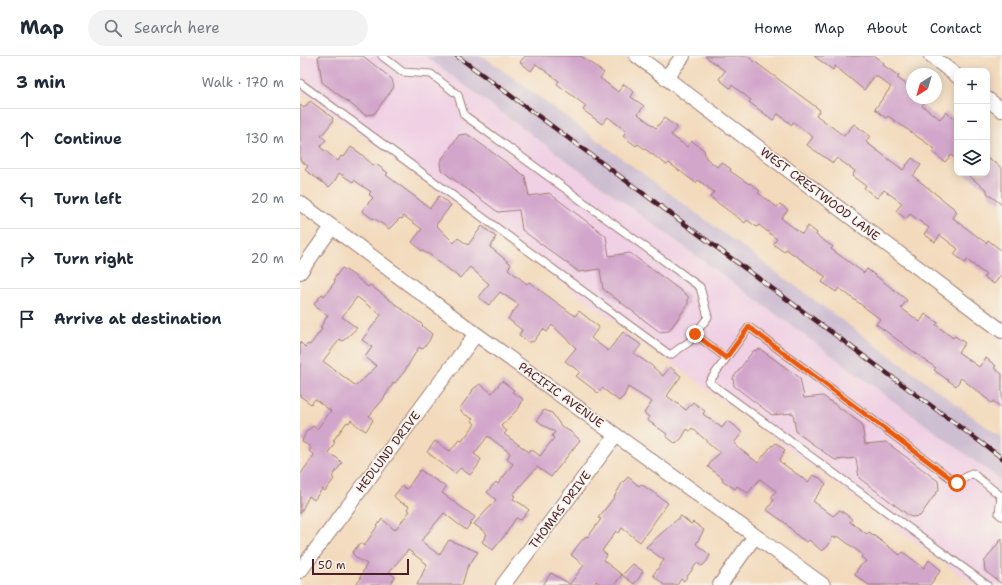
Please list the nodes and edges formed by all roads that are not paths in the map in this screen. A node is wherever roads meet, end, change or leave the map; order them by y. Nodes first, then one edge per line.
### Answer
1 (382, 56) edge
2 (637, 56) edge
3 (683, 56) edge
4 (931, 56) edge
5 (954, 74) edge
6 (666, 78) junction
7 (300, 83) edge
8 (990, 100) edge
9 (1002, 110) edge
10 (300, 203) edge
11 (332, 227) junction
12 (300, 272) edge
13 (1002, 331) edge
14 (476, 334) junction
15 (695, 334) junction
16 (726, 358) junction
17 (616, 435) junction
18 (1002, 516) edge
19 (755, 536) junction
20 (300, 571) edge
21 (503, 585) edge
22 (720, 585) edge
23 (823, 585) edge
24 (987, 585) edge

1 - 15 lane
2 - 6 street, WEST CRESTWOOD LANE
3 - 6 street
4 - 5 street
6 - 13 street, WEST CRESTWOOD LANE
7 - 15 lane
8 - 9 street
10 - 11 street, PACIFIC AVENUE
11 - 12 street
11 - 14 street, PACIFIC AVENUE
14 - 17 street, PACIFIC AVENUE
14 - 20 street, HEDLUND DRIVE
15 - 16 lane
16 - 18 lane
16 - 24 lane
17 - 19 street, PACIFIC AVENUE
17 - 21 street, THOMAS DRIVE
19 - 22 street
19 - 23 street, PACIFIC AVENUE

